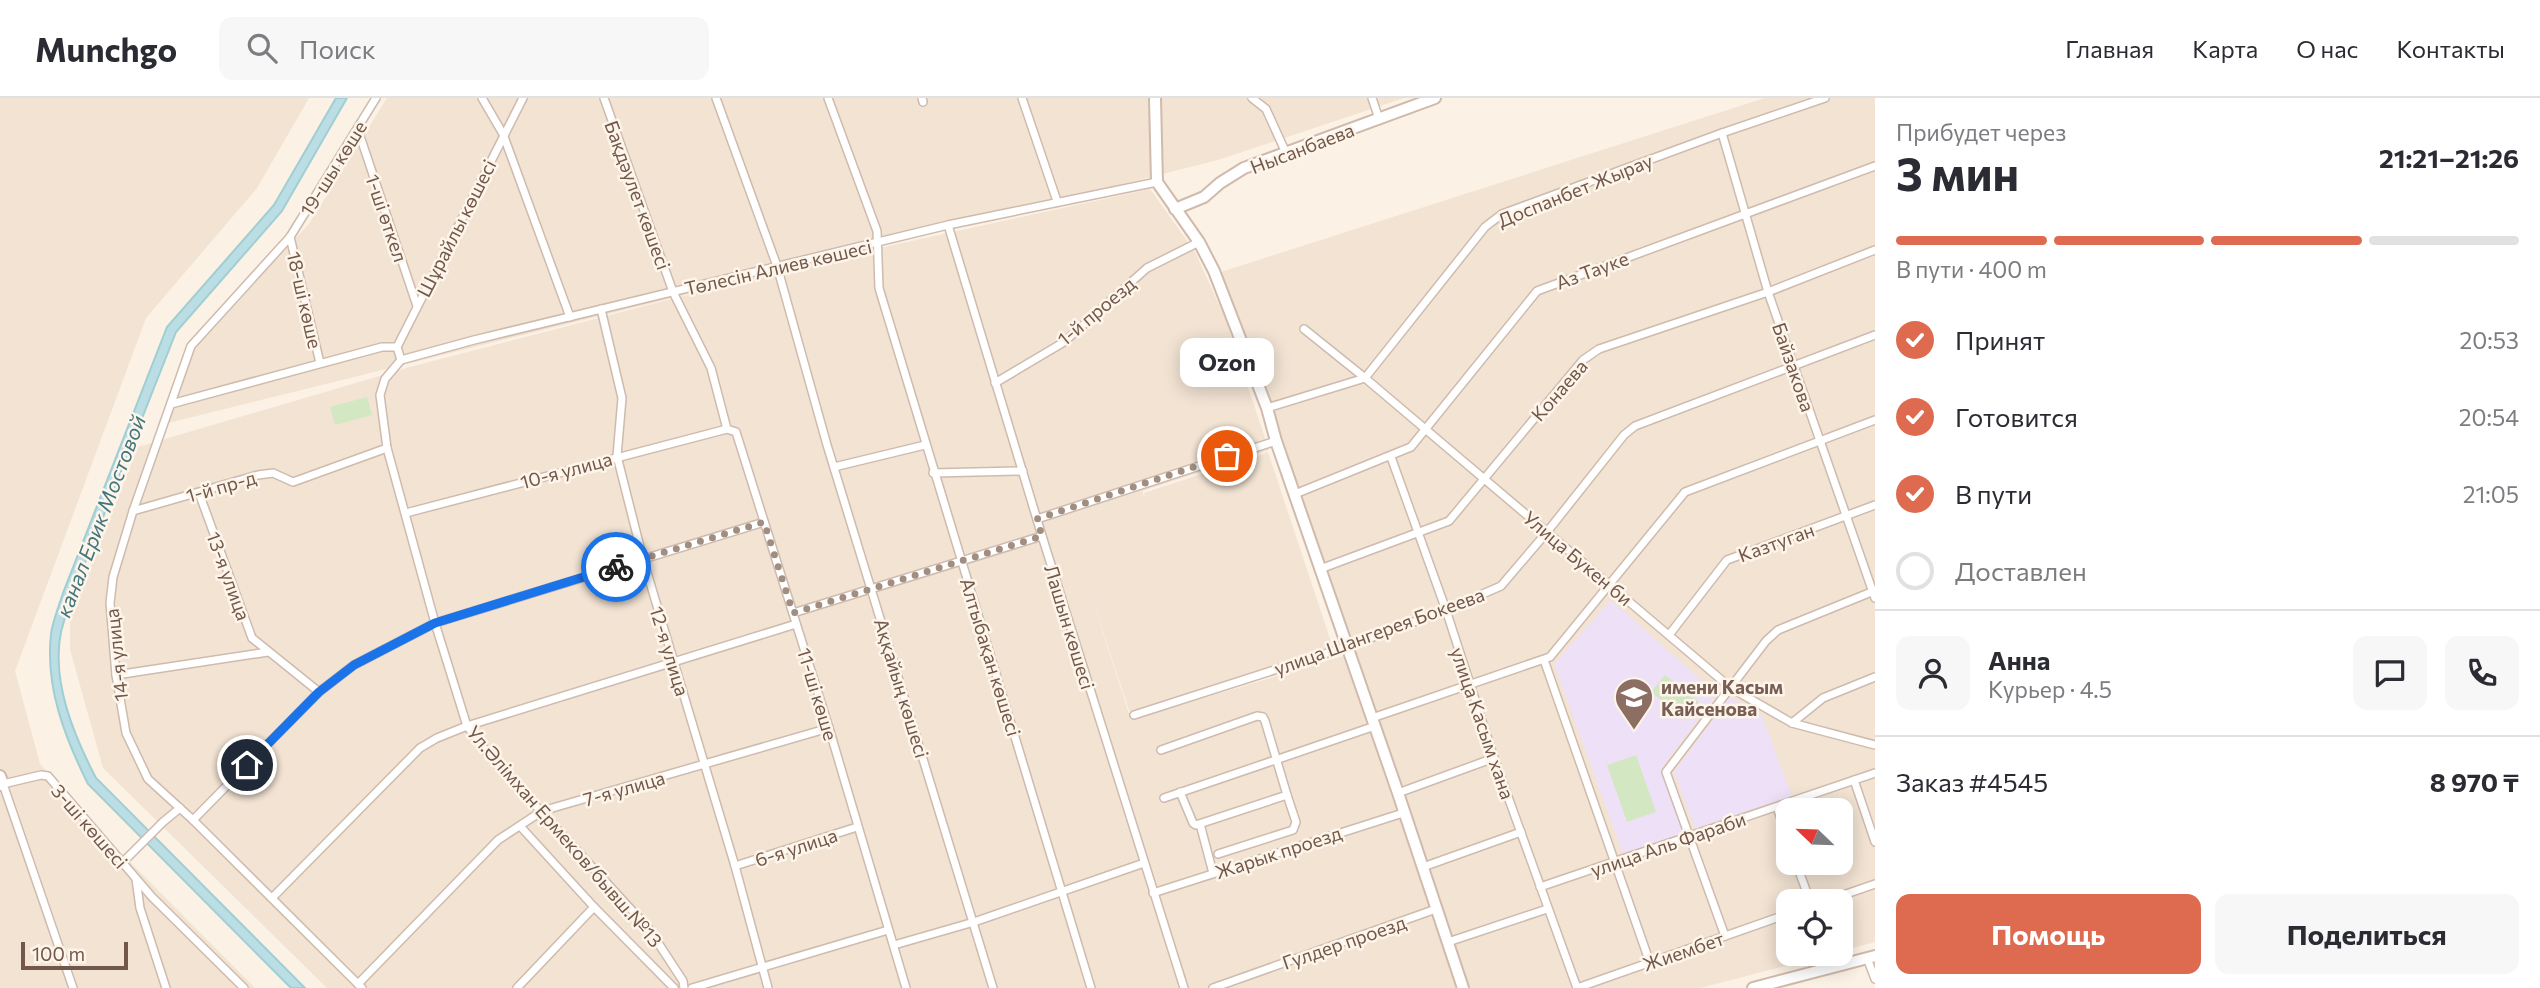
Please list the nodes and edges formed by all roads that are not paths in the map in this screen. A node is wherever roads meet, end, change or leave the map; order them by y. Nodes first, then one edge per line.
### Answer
1 (376, 98) edge
2 (482, 98) edge
3 (523, 98) edge
4 (604, 98) edge
5 (716, 98) edge
6 (828, 98) edge
7 (1022, 98) edge
8 (1155, 98) edge
9 (1252, 98) edge
10 (1372, 98) edge
11 (1435, 98) edge
12 (1825, 98) edge
13 (1379, 118) junction
14 (358, 130) junction
15 (1722, 133) junction
16 (503, 134) junction
17 (1286, 153) junction
18 (1875, 166) edge
19 (1157, 182) junction
20 (1057, 201) junction
21 (1175, 209) junction
22 (1746, 214) junction
23 (948, 226) junction
24 (290, 237) junction
25 (1199, 242) junction
26 (877, 244) junction
27 (1875, 250) edge
28 (777, 266) junction
29 (673, 292) junction
30 (1768, 292) junction
31 (417, 306) junction
32 (601, 309) junction
33 (570, 317) junction
34 (1304, 329) dead end
35 (1875, 335) edge
36 (397, 347) junction
37 (401, 360) junction
38 (320, 363) junction
39 (1795, 367) junction
40 (1365, 378) junction
41 (995, 383) junction
42 (171, 404) junction
43 (1266, 408) junction
44 (1875, 420) edge
45 (727, 429) junction
46 (1426, 429) junction
47 (1276, 440) junction
48 (1821, 442) junction
49 (925, 445) junction
50 (387, 448) junction
51 (617, 456) junction
52 (1391, 457) junction
53 (834, 467) junction
54 (1023, 471) junction
55 (933, 473) junction
56 (1483, 478) junction
57 (199, 493) junction
58 (1295, 494) junction
59 (1875, 505) edge
60 (134, 511) junction
61 (406, 513) junction
62 (1847, 517) junction
63 (1037, 519) junction
64 (764, 522) junction
65 (1547, 532) junction
66 (1416, 533) junction
67 (1042, 536) junction
68 (643, 559) junction
69 (962, 562) junction
70 (1320, 569) junction
71 (1610, 585) junction
72 (872, 589) junction
73 (1874, 594) edge
74 (1446, 610) junction
75 (793, 613) junction
76 (435, 623) junction
77 (796, 624) junction
78 (1669, 635) junction
79 (1346, 647) junction
80 (268, 652) junction
81 (1544, 660) junction
82 (674, 661) junction
83 (116, 675) junction
84 (1875, 677) edge
85 (1469, 685) junction
86 (1731, 688) junction
87 (319, 692) junction
88 (1134, 715) dead end
89 (1373, 722) junction
90 (1792, 723) junction
91 (467, 726) junction
92 (829, 728) junction
93 (1875, 745) edge
94 (1161, 750) dead end
95 (1494, 758) junction
96 (1276, 760) junction
97 (705, 764) junction
98 (1875, 773) edge
99 (1854, 780) junction
100 (1, 782) edge
101 (1181, 792) junction
102 (1398, 793) junction
103 (1287, 795) junction
104 (1164, 798) dead end
105 (1803, 798) edge
106 (1776, 807) edge
107 (180, 808) junction
108 (542, 811) junction
109 (1404, 813) junction
110 (193, 820) junction
111 (1200, 824) junction
112 (520, 826) junction
113 (857, 827) junction
114 (1521, 832) junction
115 (1689, 837) junction
116 (1875, 842) edge
117 (1218, 854) dead end
118 (121, 863) junction
119 (1144, 863) junction
120 (1613, 863) junction
121 (735, 866) junction
122 (1423, 867) junction
123 (1213, 873) junction
124 (135, 878) junction
125 (1875, 884) edge
126 (1540, 887) junction
127 (1062, 891) junction
128 (1853, 892) edge
129 (1153, 893) junction
130 (152, 897) junction
131 (271, 898) junction
132 (594, 907) junction
133 (139, 908) junction
134 (1436, 909) junction
135 (1548, 909) junction
136 (1776, 918) edge
137 (974, 922) junction
138 (888, 930) junction
139 (1725, 936) junction
140 (1448, 942) junction
141 (894, 945) junction
142 (1871, 957) edge
143 (1650, 962) junction
144 (762, 966) junction
145 (1875, 979) edge
146 (360, 986) edge
147 (241, 987) edge
148 (1759, 987) edge
149 (73, 988) edge
150 (166, 988) edge
151 (517, 988) edge
152 (674, 988) edge
153 (684, 988) edge
154 (692, 988) edge
155 (768, 988) edge
156 (906, 988) edge
157 (993, 988) edge
158 (1091, 988) edge
159 (1184, 988) edge
160 (1213, 988) edge
161 (1463, 988) edge
162 (1577, 988) edge

1 - 14 street, 19-шы көше
2 - 16 street
3 - 16 street, Шұрайлы көшесі
4 - 29 street, Бақдәулет көшесi
5 - 28 street, Аққайың көшесі
6 - 26 street, Алтыбақан көшесі
7 - 20 street
8 - 19 street
9 - 17 street
10 - 13 street
11 - 13 street, Нысанбаева
12 - 15 street, Доспанбет Жырау
13 - 17 street, Нысанбаева
14 - 24 street, 19-шы көше
14 - 31 street, 1-шi өткел
15 - 22 street, Байзакова
15 - 40 street, Доспанбет Жырау
16 - 31 street, Шұрайлы көшесі
16 - 33 street
17 - 21 street, Нысанбаева
18 - 22 street, Аз Тауке
19 - 20 street, Төлесін Алиев көшесі
19 - 21 street
20 - 23 street, Төлесін Алиев көшесі
21 - 25 street
22 - 30 street, Байзакова
22 - 46 street, Аз Тауке
23 - 26 street, Төлесін Алиев көшесі
23 - 41 street, Лашын көшесі
24 - 38 street, 18-ші көше
24 - 42 street, 14-я улица
25 - 41 street, 1-й проезд
25 - 43 street
26 - 28 street, Төлесін Алиев көшесі
26 - 49 street, Алтыбақан көшесі
27 - 30 street, Конаева
28 - 29 street, Төлесін Алиев көшесі
28 - 53 street, Аққайың көшесі
29 - 32 street, Төлесін Алиев көшесі
29 - 45 street, 11-ші көше
30 - 39 street, Байзакова
30 - 56 street, Конаева
31 - 36 street, Шұрайлы көшесі
32 - 33 street, Төлесін Алиев көшесі
32 - 51 street, 12-я улица
33 - 37 street, Төлесін Алиев көшесі
34 - 40 street, Улица Букен би
35 - 39 street, улица Шангерея Бокеева
36 - 37 street
36 - 38 street
37 - 50 street, Ул.Әлімхан Ермеков/бывш.№13
38 - 42 street
39 - 48 street, Байзакова
39 - 65 street, улица Шангерея Бокеева
40 - 43 street
40 - 46 street, Улица Букен би
41 - 54 street, Лашын көшесі
42 - 60 street, 14-я улица
43 - 47 street
44 - 48 street
45 - 51 street, 10-я улица
45 - 64 street, 11-ші көше
46 - 52 street, Аз Тауке
46 - 56 street, Улица Букен би
47 - 58 street
47 - 63 street
48 - 62 street, Байзакова
48 - 71 street
49 - 53 street
49 - 55 street, Алтыбақан көшесі
50 - 57 street, 1-й пр-д
50 - 61 street, Ул.Әлімхан Ермеков/бывш.№13
51 - 61 street, 10-я улица
51 - 68 street, 12-я улица
52 - 58 street, Аз Тауке
52 - 66 street, улица Касым хана
53 - 72 street, Аққайың көшесі
54 - 55 street
54 - 63 street, Лашын көшесі
55 - 69 street, Алтыбақан көшесі
56 - 65 street, Улица Букен би
56 - 66 street, Конаева
57 - 60 street, 1-й пр-д
57 - 80 street, 13-я улица
58 - 70 street
59 - 62 street, Казтуган
60 - 83 street, 14-я улица
61 - 76 street, Ул.Әлімхан Ермеков/бывш.№13
62 - 73 street, Байзакова
62 - 78 street, Казтуган
63 - 67 street, Лашын көшесі
64 - 68 street
64 - 75 street, 11-ші көше
65 - 71 street, Улица Букен би
65 - 74 street, улица Шангерея Бокеева
66 - 70 street, Конаева
66 - 74 street, улица Касым хана
67 - 69 street
67 - 119 street, Лашын көшесі
68 - 76 street
68 - 82 street, 12-я улица
69 - 72 street
69 - 127 street, Алтыбақан көшесі
70 - 79 street
71 - 78 street, Улица Букен би
71 - 81 street
72 - 75 street
72 - 137 street, Аққайың көшесі
73 - 86 street
74 - 79 street, улица Шангерея Бокеева
74 - 85 street, улица Касым хана
75 - 77 street, 11-ші көше
76 - 87 street
76 - 91 street, Ул.Әлімхан Ермеков/бывш.№13
77 - 82 street
77 - 92 street, 11-ші көше
78 - 86 street, Улица Букен би
79 - 88 street, улица Шангерея Бокеева
79 - 89 street
80 - 83 street
80 - 87 street, 13-я улица
81 - 85 street
81 - 120 street
82 - 91 street
82 - 97 street, 12-я улица
83 - 107 street, 14-я улица
84 - 90 street
85 - 89 street
85 - 95 street, улица Касым хана
86 - 90 street, Улица Букен би
86 - 115 street
87 - 110 street
89 - 96 street
89 - 102 street
90 - 93 street, Улица Букен би
91 - 108 street, Ул.Әлімхан Ермеков/бывш.№13
91 - 131 street
92 - 97 street, 7-я улица
92 - 113 street, 11-ші көше
94 - 96 street
95 - 102 street
95 - 114 street, улица Касым хана
96 - 101 street
96 - 103 street
97 - 108 street, 7-я улица
97 - 121 street, 12-я улица
98 - 99 street, улица Аль Фараби
99 - 105 street, улица Аль Фараби
99 - 116 street
100 - 118 street, 3-ші көшесі
100 - 149 street
101 - 104 street
101 - 111 street
102 - 109 street
103 - 111 street
103 - 117 street
106 - 115 street, улица Аль Фараби
107 - 110 street, 14-я улица
107 - 118 street
108 - 112 street, 7-я улица
108 - 153 street, Ул.Әлімхан Ермеков/бывш.№13
109 - 122 street
109 - 123 street, Жарык проезд
110 - 131 street, 14-я улица
111 - 123 street
112 - 132 street, Ул.Әлімхан Ермеков/бывш.№13
112 - 146 street, 7-я улица
113 - 121 street, 6-я улица
113 - 138 street, 11-ші көше
114 - 122 street
114 - 126 street, улица Касым хана
115 - 120 street, улица Аль Фараби
115 - 139 street
118 - 124 street, 3-ші көшесі
119 - 127 street
119 - 129 street, Лашын көшесі
120 - 126 street, улица Аль Фараби
120 - 143 street
121 - 144 street, 12-я улица
122 - 134 street
123 - 129 street, Жарык проезд
124 - 130 street, 3-ші көшесі
124 - 133 street, 3-ші көшесі
125 - 128 street
126 - 135 street, улица Касым хана
127 - 137 street
127 - 158 street, Алтыбақан көшесі
129 - 159 street, Лашын көшесі
130 - 133 street
130 - 147 street, 3-ші көшесі
131 - 146 street, 14-я улица
132 - 151 street
132 - 152 street, Ул.Әлімхан Ермеков/бывш.№13
133 - 150 street, 3-ші көшесі
134 - 140 street
134 - 160 street, Гулдер проезд
135 - 140 street
135 - 162 street, улица Касым хана
136 - 139 street, Жиембет
137 - 141 street
137 - 157 street, Аққайың көшесі
138 - 141 street, 11-ші көше
138 - 144 street
139 - 143 street, Жиембет
140 - 161 street
141 - 156 street, 11-ші көше
142 - 145 street
142 - 148 street
143 - 162 street, Жиембет
144 - 154 street
144 - 155 street, 12-я улица

